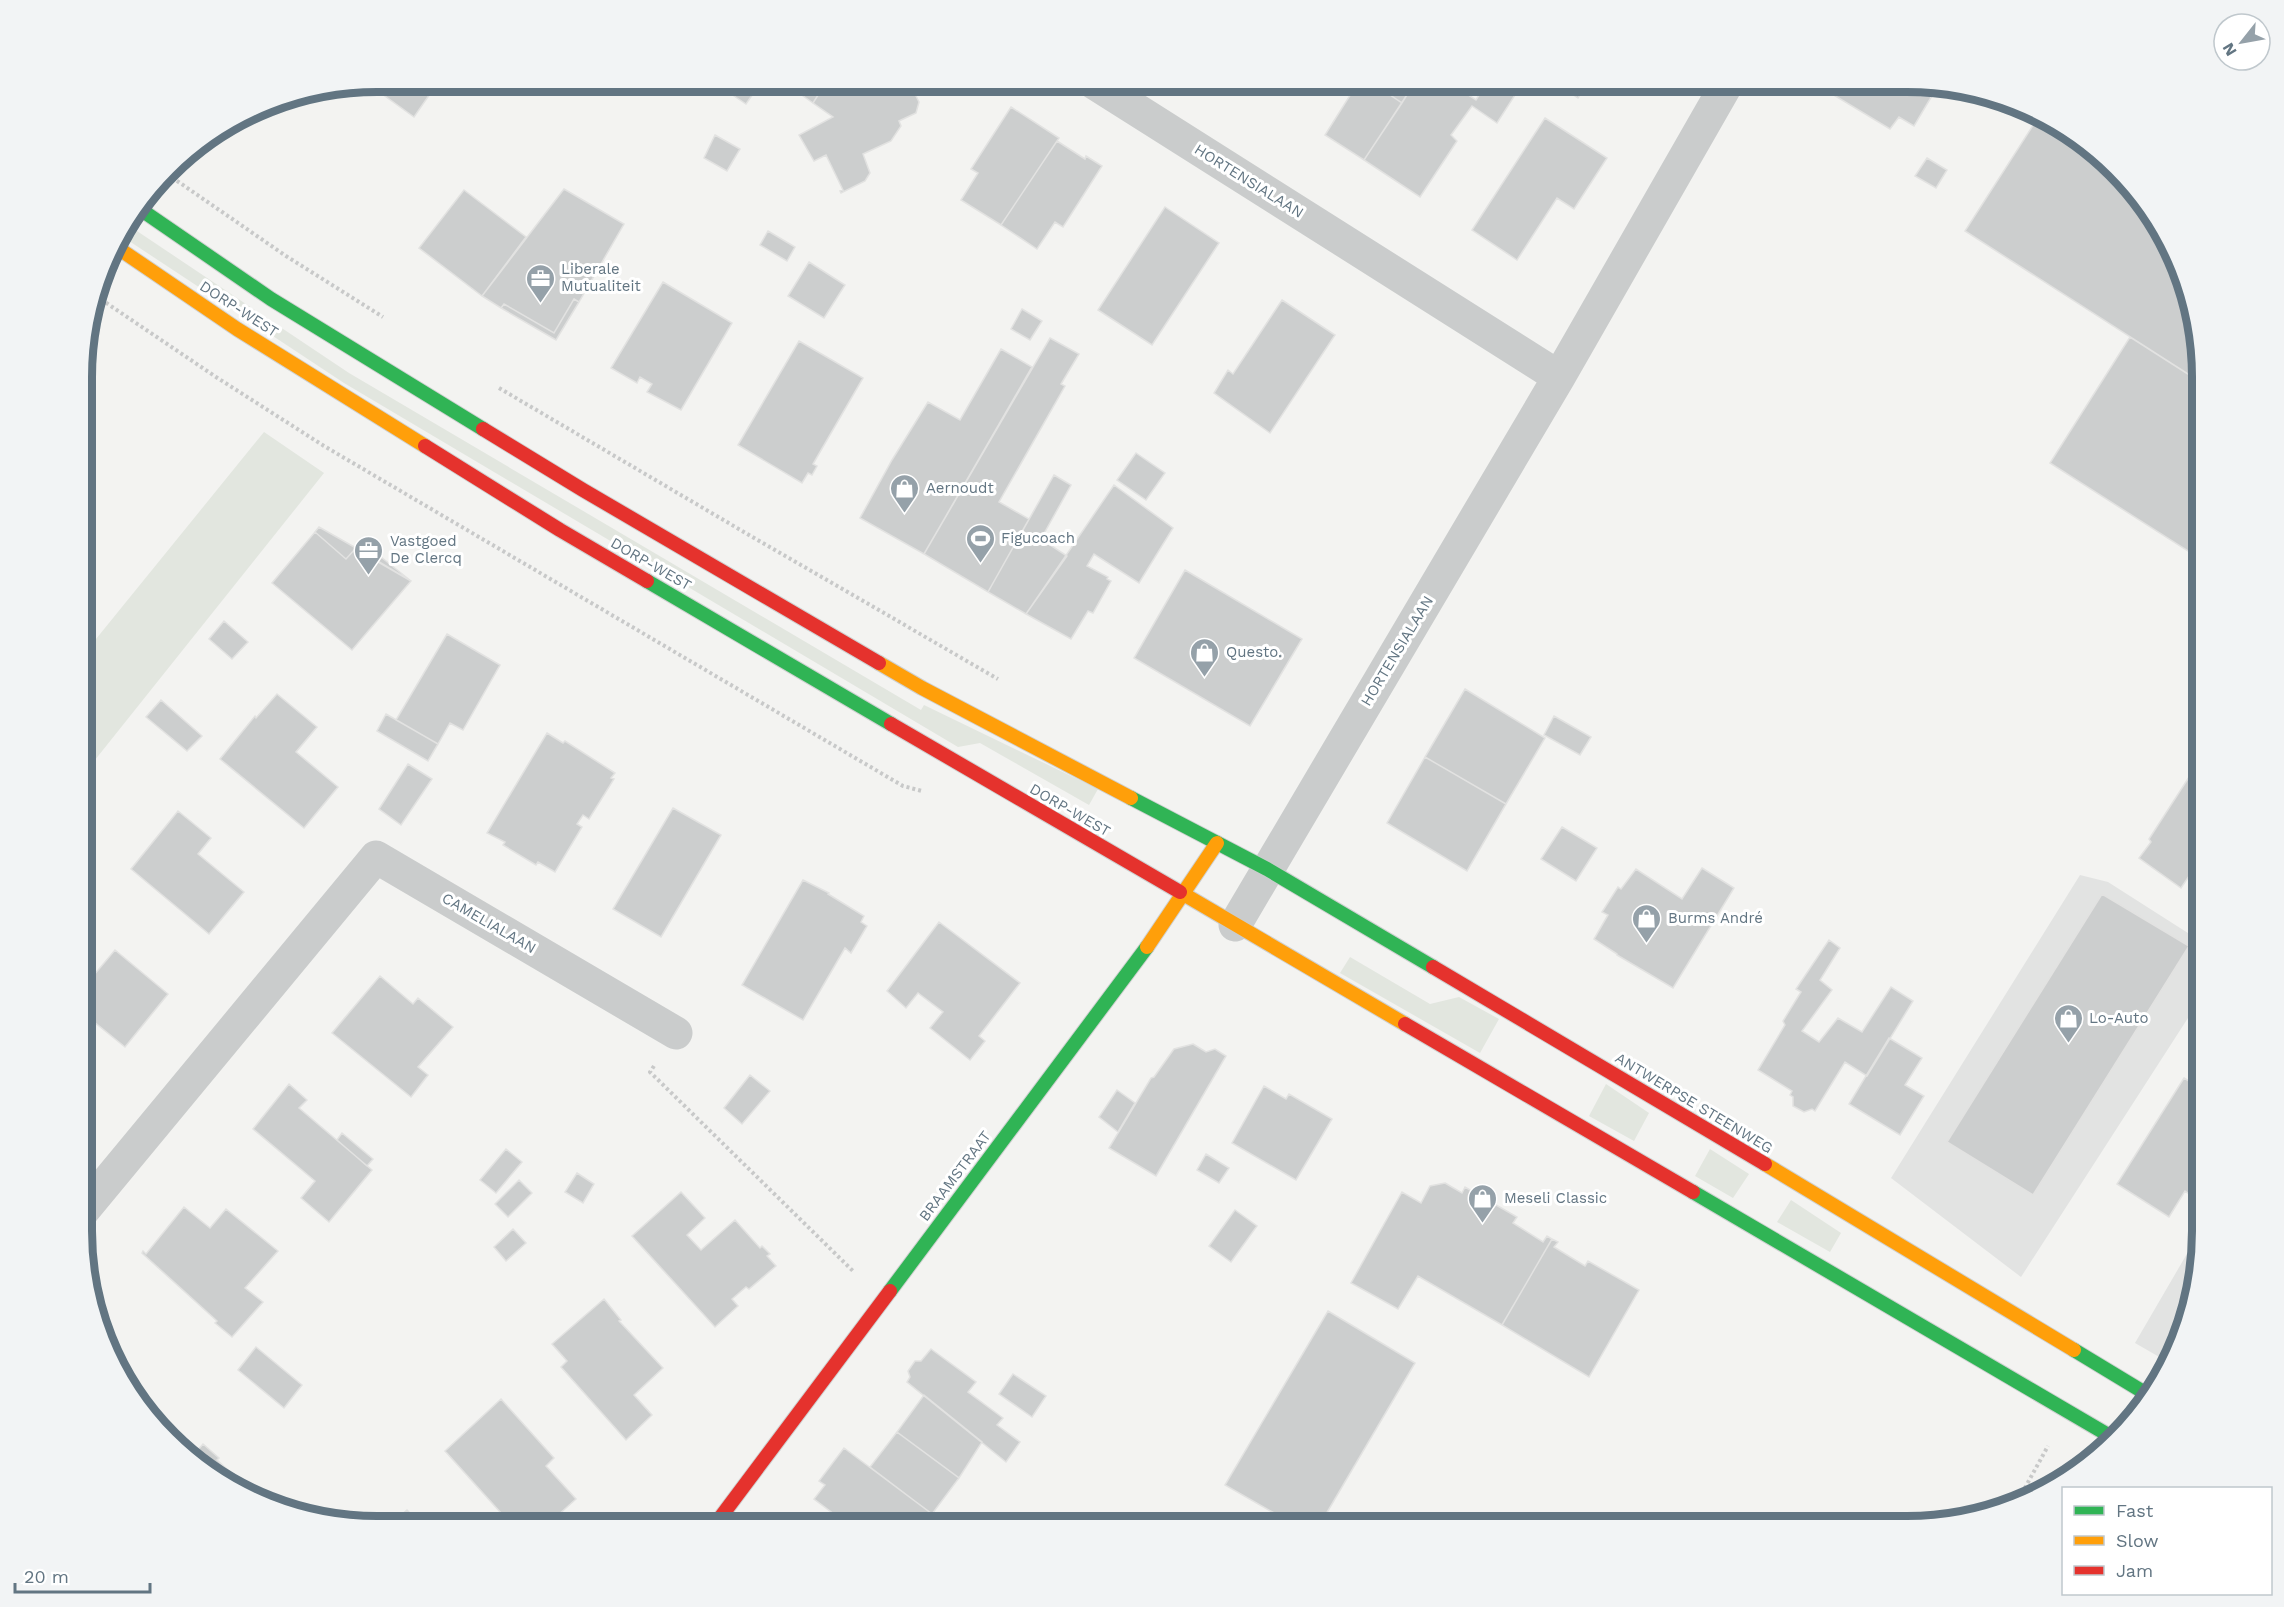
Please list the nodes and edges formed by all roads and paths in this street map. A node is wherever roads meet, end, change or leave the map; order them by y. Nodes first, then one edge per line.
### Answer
1 (1108, 92) edge
2 (1722, 92) edge
3 (172, 178) edge
4 (144, 212) edge
5 (121, 250) edge
6 (102, 300) edge
7 (386, 318) dead end
8 (1559, 377) junction
9 (496, 386) dead end
10 (1006, 684) dead end
11 (923, 791) dead end
12 (1217, 843) junction
13 (1267, 869) junction
14 (1184, 895) junction
15 (1235, 925) junction
16 (676, 1033) joint
17 (92, 1201) edge
18 (883, 1300) junction
19 (2143, 1392) edge
20 (2068, 1412) junction
21 (2107, 1434) edge
22 (2023, 1491) edge
23 (721, 1516) edge

1 - 8 street, HORTENSIALAAN
2 - 8 street, HORTENSIALAAN
3 - 7 path
4 - 12 main road, DORP-WEST
5 - 14 main road, DORP-WEST
6 - 11 path
8 - 13 street, HORTENSIALAAN
9 - 10 path
12 - 13 main road, ANTWERPSE STEENWEG
12 - 14 main road, BRAAMSTRAAT
13 - 15 street, HORTENSIALAAN
13 - 19 main road, ANTWERPSE STEENWEG
14 - 15 main road
14 - 18 main road, BRAAMSTRAAT
15 - 20 main road
16 - 17 street, CAMELIALAAN
16 - 18 path
18 - 23 main road, BRAAMSTRAAT
20 - 21 main road
20 - 22 path

